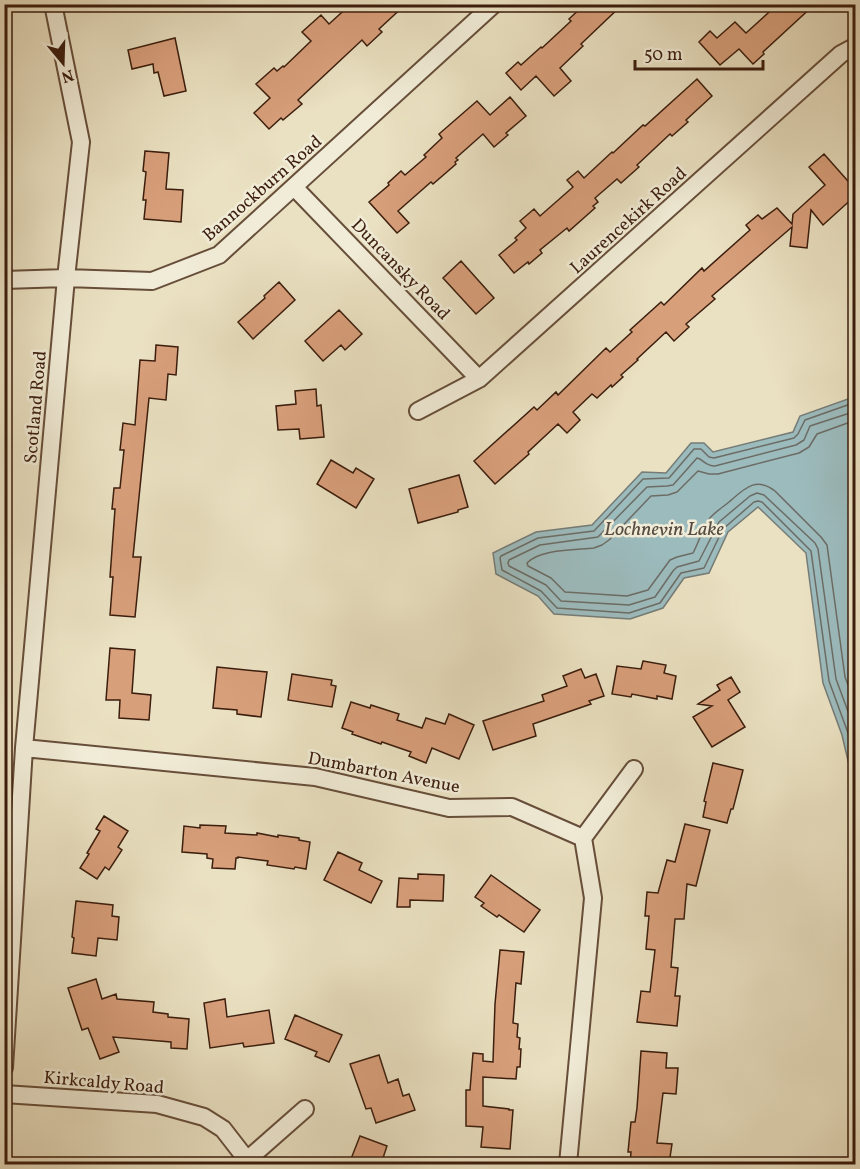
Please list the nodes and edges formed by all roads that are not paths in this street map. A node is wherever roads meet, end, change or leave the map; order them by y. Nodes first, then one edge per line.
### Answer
1 (54, 4) edge
2 (494, 4) edge
3 (855, 46) edge
4 (294, 187) junction
5 (66, 278) junction
6 (4, 280) edge
7 (479, 379) junction
8 (418, 411) dead end
9 (24, 748) junction
10 (634, 769) dead end
11 (583, 838) junction
12 (4, 1068) edge
13 (4, 1094) edge
14 (305, 1109) dead end
15 (248, 1162) edge
16 (568, 1164) edge

1 - 5 street, Scotland Road
2 - 4 street, Bannockburn Road
3 - 7 street, Laurencekirk Road
4 - 5 street, Bannockburn Road
4 - 7 street, Duncansky Road
5 - 6 street, Bannockburn Road
5 - 9 street, Scotland Road
7 - 8 street, Laurencekirk Road
9 - 11 street, Dumbarton Avenue
9 - 12 street, Scotland Road
10 - 11 street
11 - 16 street
13 - 15 street, Kirkcaldy Road
14 - 15 street

